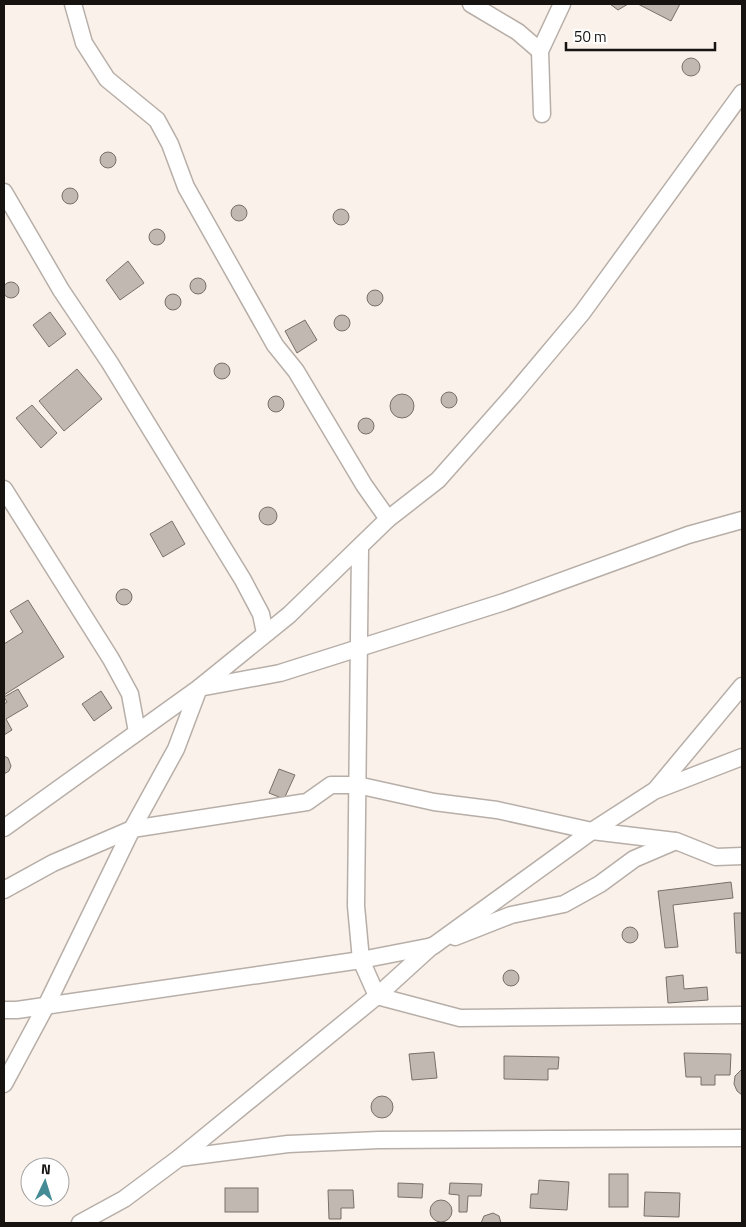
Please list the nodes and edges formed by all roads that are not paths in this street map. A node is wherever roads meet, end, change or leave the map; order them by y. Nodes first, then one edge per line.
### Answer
1 (73, 4) edge
2 (471, 4) edge
3 (562, 4) edge
4 (540, 51) junction
5 (742, 93) edge
6 (542, 114) dead end
7 (4, 192) edge
8 (4, 489) edge
9 (388, 519) junction
10 (742, 520) edge
11 (360, 548) junction
12 (265, 633) junction
13 (358, 648) junction
14 (742, 686) edge
15 (199, 688) junction
16 (137, 732) junction
17 (742, 757) edge
18 (357, 785) junction
19 (654, 791) junction
20 (4, 828) edge
21 (132, 829) junction
22 (592, 831) junction
23 (676, 841) junction
24 (742, 856) edge
25 (4, 890) edge
26 (433, 946) junction
27 (361, 960) junction
28 (376, 996) junction
29 (47, 1004) junction
30 (4, 1010) edge
31 (742, 1015) edge
32 (4, 1084) edge
33 (742, 1138) edge
34 (179, 1158) junction
35 (80, 1223) edge

1 - 9 street
2 - 4 street
3 - 4 street
4 - 6 street
5 - 9 street
7 - 12 street
8 - 16 street
9 - 11 street
10 - 13 street
11 - 12 street
11 - 13 street
12 - 15 street
13 - 15 street
13 - 18 street
14 - 19 street
15 - 16 street
15 - 21 street
16 - 20 street
17 - 19 street
18 - 21 street
18 - 22 street
18 - 27 street
19 - 22 street
21 - 25 street
21 - 29 street
22 - 23 street
22 - 26 street
23 - 24 street
23 - 26 street
26 - 27 street
26 - 28 street
27 - 28 street
27 - 29 street
28 - 31 street
28 - 34 street
29 - 30 street
29 - 32 street
33 - 34 street
34 - 35 street

